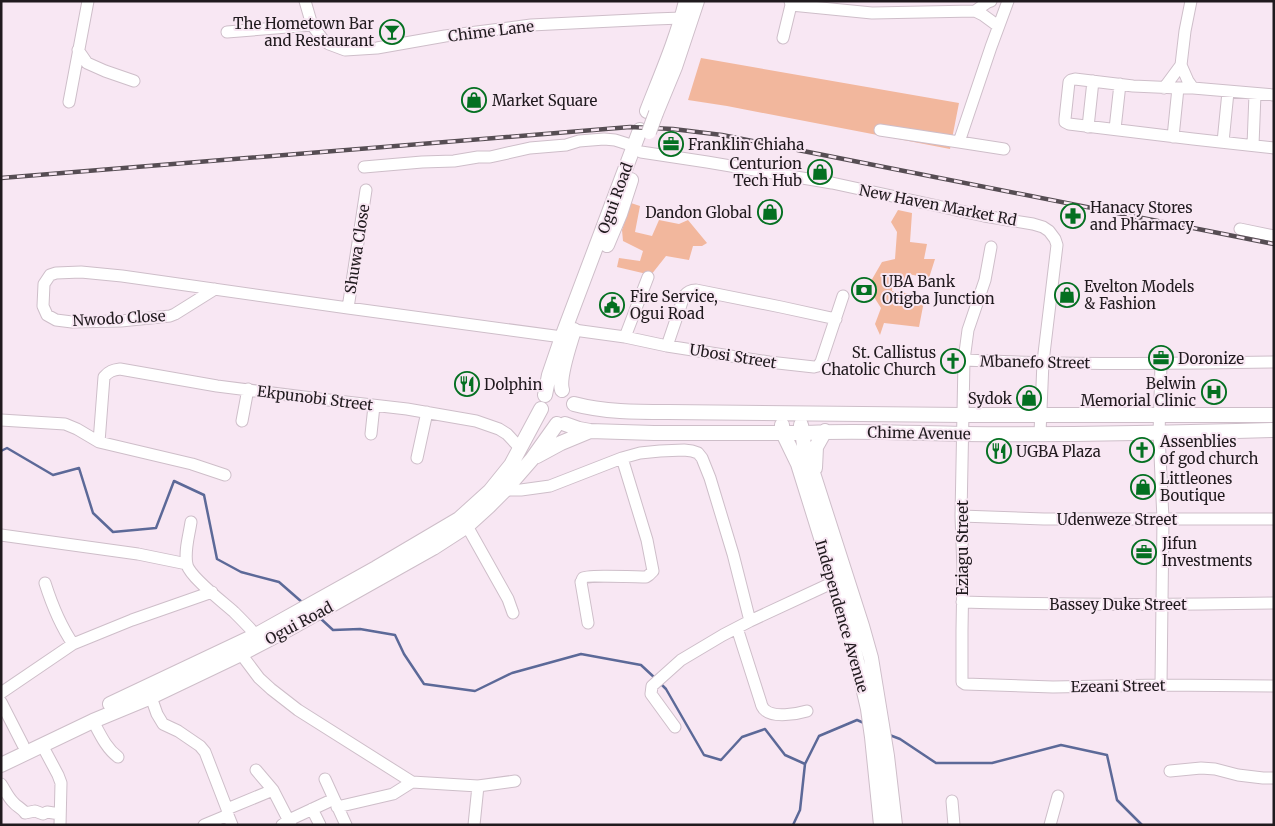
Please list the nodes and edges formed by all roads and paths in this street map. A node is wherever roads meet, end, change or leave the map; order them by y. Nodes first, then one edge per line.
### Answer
1 (88, 1) edge
2 (305, 1) edge
3 (686, 1) edge
4 (697, 1) edge
5 (991, 1) edge
6 (1008, 1) edge
7 (1190, 1) edge
8 (791, 3) edge
9 (975, 11) junction
10 (682, 18) junction
11 (312, 24) junction
12 (998, 26) junction
13 (227, 32) dead end
14 (783, 38) dead end
15 (78, 50) junction
16 (1181, 64) junction
17 (134, 80) dead end
18 (1093, 81) junction
19 (1120, 84) junction
20 (1164, 88) junction
21 (1178, 88) junction
22 (1193, 88) junction
23 (1228, 92) junction
24 (1255, 94) junction
25 (1274, 95) edge
26 (69, 102) dead end
27 (648, 123) junction
28 (1088, 127) junction
29 (1115, 129) junction
30 (880, 130) dead end
31 (1173, 137) junction
32 (959, 142) junction
33 (1224, 142) junction
34 (1253, 145) junction
35 (1274, 148) edge
36 (637, 149) junction
37 (1004, 149) dead end
38 (364, 167) dead end
39 (366, 190) dead end
40 (1240, 229) dead end
41 (1274, 236) edge
42 (991, 247) dead end
43 (648, 277) dead end
44 (215, 289) junction
45 (843, 296) dead end
46 (348, 308) junction
47 (836, 319) junction
48 (569, 336) junction
49 (625, 337) junction
50 (667, 346) junction
51 (964, 360) junction
52 (1043, 362) junction
53 (1274, 362) edge
54 (1161, 364) junction
55 (248, 389) junction
56 (562, 390) junction
57 (545, 395) junction
58 (574, 404) junction
59 (374, 406) junction
60 (541, 409) junction
61 (427, 412) junction
62 (780, 412) junction
63 (800, 413) junction
64 (962, 415) junction
65 (1040, 415) junction
66 (1160, 415) junction
67 (1274, 415) edge
68 (1, 420) edge
69 (242, 421) dead end
70 (561, 424) junction
71 (1274, 430) edge
72 (590, 431) junction
73 (825, 431) junction
74 (783, 432) junction
75 (705, 433) junction
76 (802, 433) junction
77 (1040, 433) junction
78 (371, 434) dead end
79 (963, 434) junction
80 (1159, 434) junction
81 (99, 442) junction
82 (520, 448) junction
83 (416, 458) dead end
84 (622, 458) junction
85 (532, 459) junction
86 (798, 464) junction
87 (225, 475) dead end
88 (815, 479) junction
89 (505, 490) junction
90 (961, 516) junction
91 (1163, 519) junction
92 (1274, 519) edge
93 (191, 522) dead end
94 (467, 526) junction
95 (1, 535) edge
96 (430, 543) junction
97 (187, 564) junction
98 (834, 582) junction
99 (45, 583) dead end
100 (212, 592) junction
101 (962, 602) junction
102 (1274, 603) edge
103 (1162, 604) junction
104 (311, 610) junction
105 (513, 613) dead end
106 (750, 621) junction
107 (588, 623) dead end
108 (737, 628) junction
109 (256, 635) junction
110 (73, 644) junction
111 (241, 654) junction
112 (220, 658) junction
113 (962, 682) joint
114 (1161, 685) junction
115 (1274, 686) edge
116 (1, 693) edge
117 (151, 697) junction
118 (1, 702) edge
119 (806, 711) dead end
120 (877, 714) junction
121 (93, 721) junction
122 (675, 727) dead end
123 (878, 739) junction
124 (22, 745) junction
125 (42, 745) junction
126 (1, 756) edge
127 (118, 757) dead end
128 (1, 764) edge
129 (256, 770) dead end
130 (1170, 771) dead end
131 (1274, 778) edge
132 (325, 779) dead end
133 (515, 780) dead end
134 (412, 782) junction
135 (1, 784) edge
136 (478, 786) junction
137 (273, 790) junction
138 (1058, 796) dead end
139 (952, 801) dead end
140 (336, 803) junction
141 (312, 809) junction
142 (229, 816) edge
143 (60, 820) edge
144 (287, 823) edge
145 (204, 825) edge
146 (320, 825) edge
147 (346, 825) edge
148 (474, 825) edge
149 (882, 825) edge
150 (894, 825) edge
151 (954, 825) edge
152 (1050, 825) edge

1 - 15 street
2 - 11 street, Chime Lane
3 - 10 main road, Ogui Road
4 - 27 main road, Ogui Road
5 - 9 street
6 - 12 street
7 - 16 street
8 - 9 street
8 - 14 street
9 - 12 street
10 - 11 street, Chime Lane
10 - 27 main road, Ogui Road
11 - 13 street
12 - 32 street
15 - 17 street
15 - 26 street
16 - 20 street
16 - 22 street
18 - 19 street
18 - 28 street
18 - 28 street
19 - 20 street
19 - 29 street
20 - 21 street
21 - 22 street
21 - 31 street
22 - 23 street
23 - 24 street
23 - 33 street
24 - 25 street
24 - 34 street
27 - 36 main road, Ogui Road
28 - 29 street
29 - 31 street
30 - 32 street
31 - 33 street
32 - 37 street
33 - 34 street
34 - 35 street
36 - 38 street, New Haven Market Rd
36 - 48 main road, Ogui Road
36 - 52 street, New Haven Market Rd
39 - 46 street, Shuwa Close
40 - 41 street
42 - 51 street
43 - 49 street
44 - 44 street, Nwodo Close
44 - 46 street, Nwodo Close
45 - 47 street, Ubosi Street
46 - 48 street, Nwodo Close
47 - 50 street, Ubosi Street
47 - 50 street
48 - 49 street, Ubosi Street
48 - 56 main road, Ogui Road
48 - 57 main road, Ogui Road
49 - 50 street, Ubosi Street
51 - 52 street, Mbanefo Street
51 - 64 street, Mbanefo Street
52 - 54 street, Mbanefo Street
52 - 65 street, New Haven Market Rd
53 - 54 street, Mbanefo Street
54 - 66 street
55 - 59 street, Ekpunobi Street
55 - 69 street
55 - 81 street, Ekpunobi Street
56 - 57 main road
56 - 58 main road
57 - 60 main road
58 - 62 main road, Chime Avenue
58 - 70 main road
59 - 61 street, Ekpunobi Street
59 - 78 street
60 - 70 main road
60 - 82 main road, Ogui Road
61 - 82 street, Ekpunobi Street
61 - 83 street
62 - 63 main road, Chime Avenue
62 - 74 main road, Independence Avenue
63 - 64 main road, Chime Avenue
63 - 76 main road, Independence Avenue
64 - 65 main road, Chime Avenue
64 - 79 street, Eziagu Street
65 - 66 main road, Chime Avenue
65 - 77 street, New Haven Market Rd
66 - 67 main road, Chime Avenue
66 - 80 street
68 - 81 street
70 - 72 main road, Chime Avenue
70 - 85 main road, Ogui Road
71 - 80 main road, Chime Avenue
72 - 75 main road, Chime Avenue
72 - 85 main road
73 - 76 main road, Chime Avenue
73 - 79 main road, Chime Avenue
73 - 88 main road
74 - 75 main road, Chime Avenue
74 - 76 main road, Chime Avenue
74 - 86 main road, Independence Avenue
75 - 86 main road
76 - 88 main road, Independence Avenue
77 - 79 main road, Chime Avenue
77 - 80 main road, Chime Avenue
79 - 90 street, Eziagu Street
80 - 91 street
81 - 87 street
82 - 96 main road, Ogui Road
84 - 89 street
84 - 106 street
84 - 107 street
85 - 89 main road, Ogui Road
86 - 98 main road, Independence Avenue
88 - 120 main road, Independence Avenue
89 - 94 main road, Ogui Road
90 - 91 street, Udenweze Street
90 - 101 street, Eziagu Street
91 - 92 street, Udenweze Street
91 - 103 street
93 - 97 street
94 - 96 main road, Ogui Road
94 - 105 street
95 - 97 street
96 - 104 main road, Ogui Road
97 - 100 street
98 - 106 street
98 - 120 main road, Independence Avenue
99 - 110 street
100 - 109 street
100 - 110 street
101 - 103 street, Bassey Duke Street
101 - 113 street, Eziagu Street
102 - 103 street, Bassey Duke Street
103 - 114 street
104 - 109 main road, Ogui Road
104 - 111 main road, Ogui Road
106 - 108 street
108 - 119 street
108 - 122 street
109 - 112 main road, Ogui Road
110 - 116 street
111 - 112 main road, Ogui Road
111 - 134 street
112 - 117 main road, Ogui Road
112 - 124 main road, Ogui Road
113 - 114 street, Ezeani Street
114 - 115 street, Ezeani Street
117 - 121 main road, Ogui Road
117 - 142 street
118 - 124 street
120 - 123 main road, Independence Avenue
121 - 125 main road, Ogui Road
121 - 127 street
123 - 149 main road, Independence Avenue
123 - 150 main road, Independence Avenue
124 - 126 main road, Ogui Road
125 - 128 main road, Ogui Road
125 - 143 street
129 - 137 street
130 - 131 street
132 - 140 street
133 - 136 street
134 - 136 street
134 - 140 street
135 - 143 street
136 - 148 street
137 - 142 street
137 - 144 street
138 - 152 street
139 - 151 street
140 - 141 street
140 - 147 street
141 - 144 street
141 - 146 street
142 - 145 street

